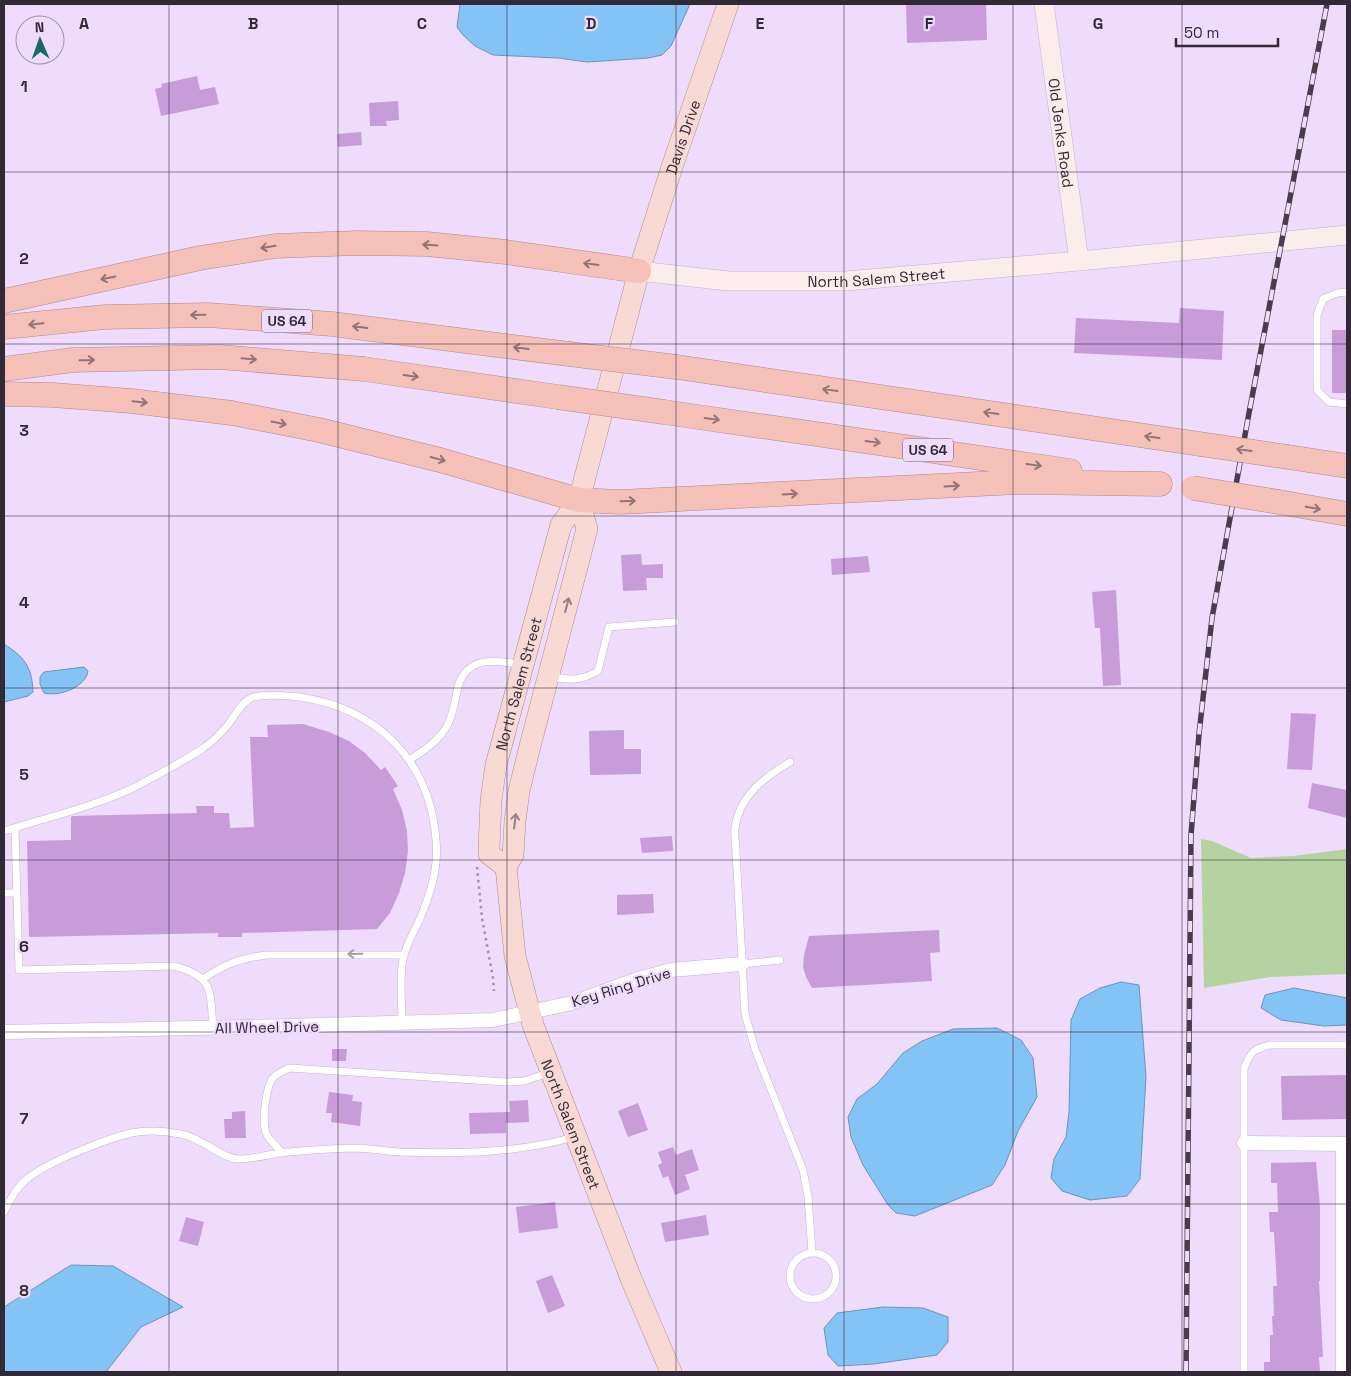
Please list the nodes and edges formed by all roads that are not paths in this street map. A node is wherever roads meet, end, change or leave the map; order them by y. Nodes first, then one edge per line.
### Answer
1 (728, 4) edge
2 (1044, 4) edge
3 (1347, 235) edge
4 (1079, 261) junction
5 (639, 271) junction
6 (1347, 292) edge
7 (4, 301) edge
8 (4, 328) edge
9 (4, 369) edge
10 (4, 394) edge
11 (1347, 404) edge
12 (1347, 466) edge
13 (1160, 484) junction
14 (579, 500) junction
15 (1347, 514) edge
16 (675, 622) dead end
17 (522, 665) junction
18 (548, 677) junction
19 (409, 760) junction
20 (790, 762) dead end
21 (520, 791) junction
22 (15, 828) junction
23 (4, 831) edge
24 (506, 867) junction
25 (4, 893) edge
26 (16, 893) junction
27 (404, 955) junction
28 (780, 960) dead end
29 (742, 964) junction
30 (203, 979) junction
31 (530, 1013) junction
32 (402, 1023) junction
33 (213, 1028) junction
34 (4, 1032) edge
35 (1347, 1045) edge
36 (552, 1072) junction
37 (577, 1136) junction
38 (1244, 1144) junction
39 (1345, 1144) edge
40 (282, 1153) junction
41 (4, 1212) edge
42 (812, 1253) junction
43 (671, 1372) edge
44 (1244, 1372) edge
45 (1343, 1372) edge

1 - 5 main road, Davis Drive
2 - 4 main road, Old Jenks Road
3 - 4 main road, North Salem Street
4 - 5 main road, North Salem Street
5 -> 7 highway
5 - 14 main road, North Salem Street
6 - 11 lane
12 -> 8 highway, US 64, bridge
9 -> 13 highway, US 64, bridge
10 -> 14 highway
14 -> 13 highway
13 -> 15 highway, US 64, bridge
14 - 17 main road, North Salem Street
18 -> 14 main road, North Salem Street
16 - 18 lane
17 - 19 lane
17 - 21 main road
17 - 24 main road, North Salem Street
18 - 21 main road, North Salem Street
19 - 22 lane
19 - 27 lane
20 - 29 lane
24 -> 21 main road, North Salem Street
22 - 23 lane
22 - 26 lane
24 - 31 main road, North Salem Street
25 - 26 lane
26 - 30 lane
27 -> 30 lane
27 - 32 lane
28 - 29 lane
29 - 31 street, Key Ring Drive
29 - 42 lane
30 - 33 lane
31 - 32 street, All Wheel Drive
31 - 36 main road, North Salem Street
32 - 33 street, All Wheel Drive
33 - 34 street, All Wheel Drive
35 - 38 lane
36 - 37 main road, North Salem Street
36 - 40 lane
37 - 40 lane
37 - 43 main road, North Salem Street
38 - 39 street
38 - 44 lane
39 - 45 street
40 - 41 lane
42 - 42 lane

